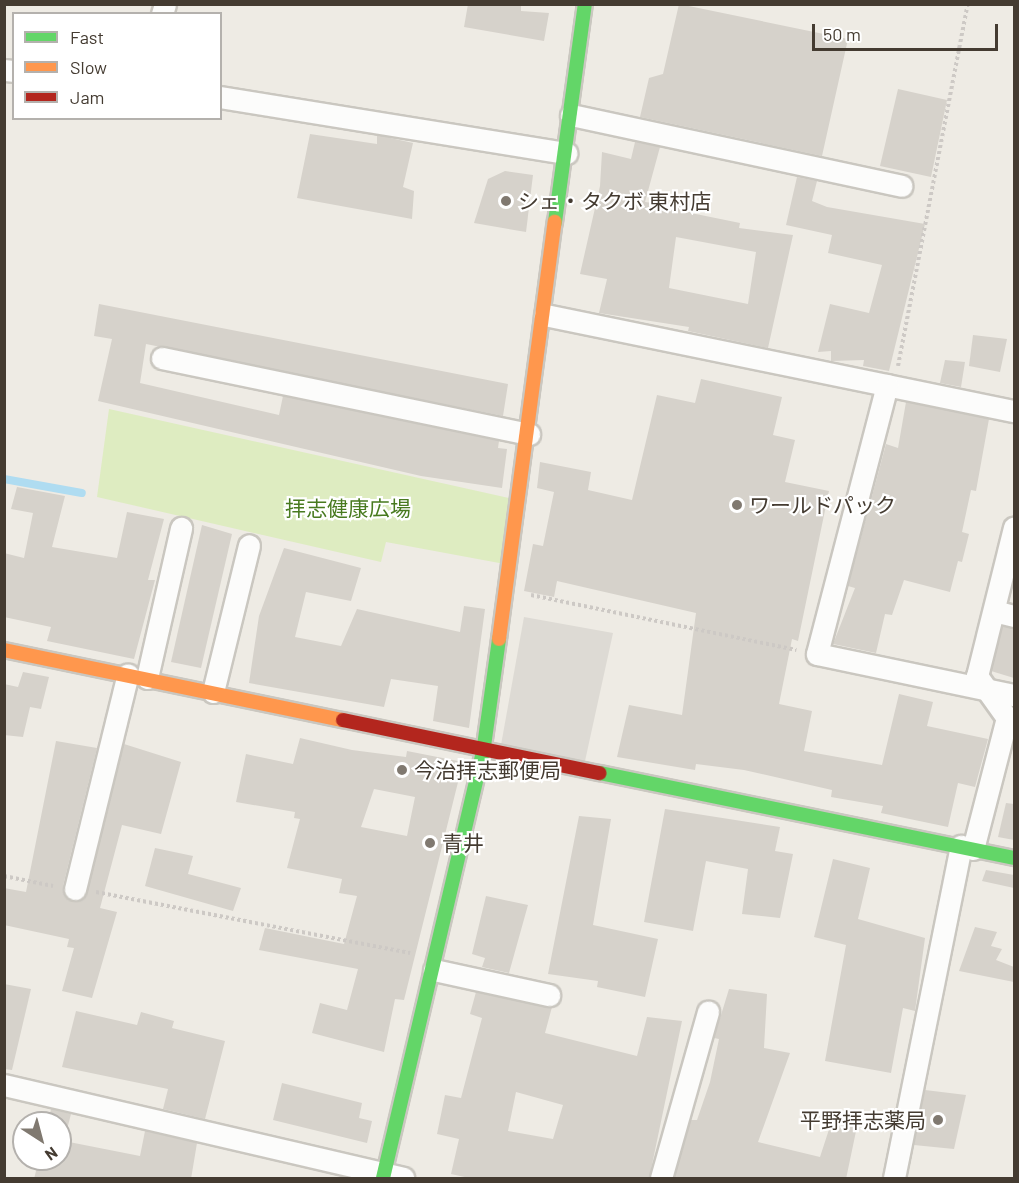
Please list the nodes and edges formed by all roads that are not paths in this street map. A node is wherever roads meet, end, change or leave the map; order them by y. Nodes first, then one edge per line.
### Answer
1 (585, 4) edge
2 (222, 97) edge
3 (572, 115) junction
4 (567, 153) junction
5 (901, 186) dead end
6 (545, 315) junction
7 (162, 358) dead end
8 (890, 385) junction
9 (1014, 411) edge
10 (529, 434) junction
11 (181, 528) dead end
12 (1014, 528) edge
13 (249, 545) dead end
14 (994, 611) junction
15 (1014, 616) edge
16 (4, 650) edge
17 (137, 676) junction
18 (986, 689) junction
19 (213, 692) junction
20 (1014, 695) edge
21 (484, 746) junction
22 (967, 847) junction
23 (1014, 858) edge
24 (75, 889) road end
25 (435, 964) junction
26 (549, 995) dead end
27 (708, 1012) dead end
28 (4, 1085) edge
29 (390, 1177) edge
30 (661, 1179) edge
31 (894, 1179) edge

1 - 3 street
2 - 4 street
3 - 4 street
3 - 5 street
4 - 6 street
6 - 8 street
6 - 10 street
7 - 10 street
8 - 9 street
8 - 18 street
10 - 21 street
11 - 17 street
12 - 14 street
13 - 19 street
14 - 15 street
14 - 18 street
16 - 17 street
17 - 19 street
17 - 24 street
18 - 20 street
18 - 22 street
19 - 21 street
21 - 22 street
21 - 25 street
22 - 23 street
22 - 31 street
25 - 26 street
25 - 29 street
27 - 30 street
28 - 29 street

